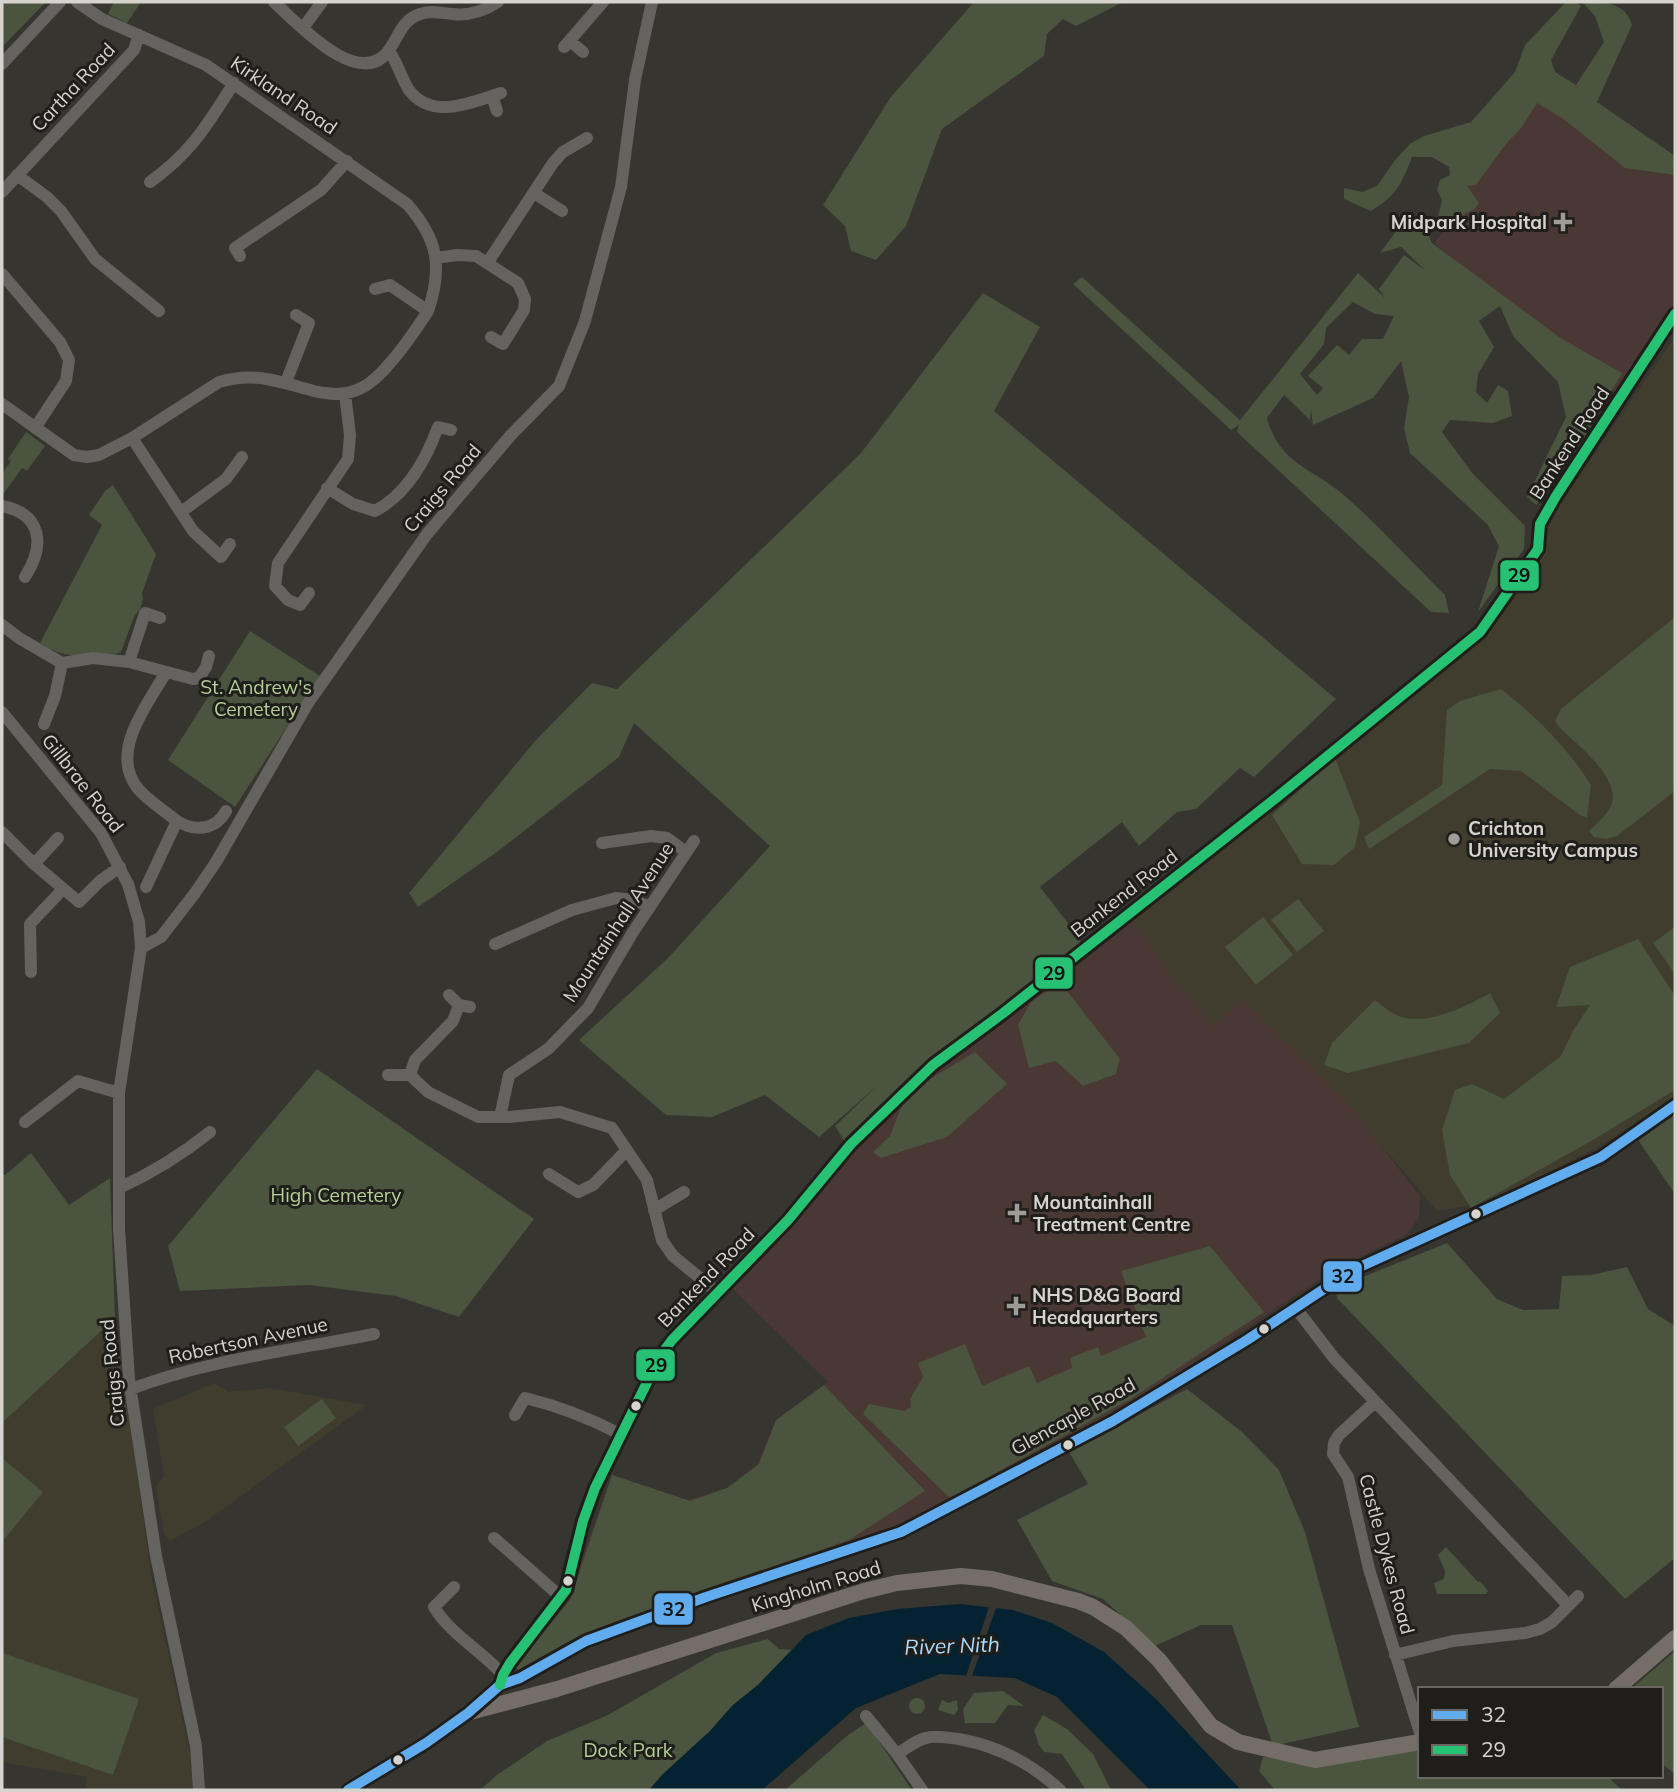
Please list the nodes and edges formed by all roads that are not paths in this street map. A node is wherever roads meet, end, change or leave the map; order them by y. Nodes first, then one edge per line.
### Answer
1 (60, 2) edge
2 (77, 2) edge
3 (274, 2) edge
4 (322, 2) edge
5 (498, 2) edge
6 (603, 2) edge
7 (652, 2) edge
8 (430, 7) edge
9 (303, 28) junction
10 (139, 35) junction
11 (388, 51) junction
12 (583, 52) dead end
13 (2, 64) edge
14 (234, 83) junction
15 (497, 111) dead end
16 (587, 138) dead end
17 (347, 161) junction
18 (17, 175) junction
19 (150, 182) dead end
20 (2, 192) edge
21 (534, 193) junction
22 (562, 211) dead end
23 (235, 247) dead end
24 (436, 258) junction
25 (488, 262) junction
26 (389, 271) dead end
27 (2, 274) edge
28 (390, 285) junction
29 (375, 289) dead end
30 (159, 311) dead end
31 (428, 311) junction
32 (1675, 314) edge
33 (296, 315) dead end
34 (491, 337) dead end
35 (503, 345) junction
36 (515, 353) dead end
37 (286, 382) junction
38 (345, 394) junction
39 (2, 404) edge
40 (35, 428) junction
41 (451, 430) dead end
42 (132, 439) junction
43 (242, 457) dead end
44 (327, 488) junction
45 (2, 506) edge
46 (181, 512) junction
47 (230, 544) dead end
48 (25, 577) dead end
49 (309, 593) dead end
50 (160, 618) dead end
51 (2, 625) edge
52 (209, 656) dead end
53 (129, 662) junction
54 (62, 663) junction
55 (166, 672) junction
56 (55, 695) junction
57 (70, 698) dead end
58 (2, 712) edge
59 (44, 724) dead end
60 (226, 811) dead end
61 (177, 821) junction
62 (2, 832) edge
63 (58, 838) dead end
64 (694, 841) dead end
65 (602, 843) dead end
66 (686, 852) junction
67 (34, 864) junction
68 (120, 867) junction
69 (146, 887) dead end
70 (63, 889) junction
71 (650, 907) junction
72 (139, 922) joint
73 (495, 944) dead end
74 (141, 948) junction
75 (31, 972) dead end
76 (459, 1002) dead end
77 (388, 1075) dead end
78 (410, 1075) junction
79 (119, 1093) junction
80 (1675, 1105) edge
81 (500, 1117) junction
82 (26, 1122) dead end
83 (210, 1132) dead end
84 (627, 1150) junction
85 (549, 1174) dead end
86 (118, 1188) junction
87 (578, 1192) junction
88 (684, 1192) dead end
89 (576, 1207) dead end
90 (653, 1210) junction
91 (717, 1292) junction
92 (1295, 1307) junction
93 (374, 1334) dead end
94 (131, 1390) junction
95 (1375, 1402) junction
96 (515, 1415) dead end
97 (620, 1434) junction
98 (494, 1538) dead end
99 (454, 1587) dead end
100 (562, 1598) junction
101 (1675, 1638) edge
102 (1395, 1655) junction
103 (502, 1680) junction
104 (1618, 1687) edge
105 (468, 1713) junction
106 (866, 1716) dead end
107 (1418, 1727) edge
108 (1418, 1742) edge
109 (897, 1754) junction
110 (199, 1790) edge
111 (348, 1790) edge
112 (922, 1790) edge
113 (1060, 1790) edge

1 - 13 street
2 - 10 street, Kirkland Road
3 - 9 street
4 - 9 street
5 - 8 street
6 - 12 street
7 - 74 street, Craigs Road
8 - 11 street
9 - 11 street
10 - 14 street, Kirkland Road
10 - 18 street, Cartha Road
11 - 15 street
14 - 17 street, Kirkland Road
14 - 19 street
16 - 21 street
17 - 23 street
17 - 24 street, Kirkland Road
18 - 20 street, Cartha Road
18 - 30 street
21 - 22 street
21 - 25 street
24 - 25 street
24 - 31 street, Kirkland Road
25 - 35 street
26 - 28 street
27 - 40 street
28 - 29 street
28 - 31 street
31 - 38 street
32 - 91 street, Bankend Road
33 - 37 street
34 - 35 street
35 - 36 street
37 - 38 street
37 - 42 street
38 - 44 street
39 - 40 street
40 - 42 street
41 - 44 street
42 - 46 street
43 - 46 street
44 - 49 street
45 - 48 street
46 - 47 street
50 - 53 street
51 - 54 street
52 - 55 street
53 - 54 street
53 - 55 street
54 - 56 street
55 - 61 street
56 - 57 street
56 - 59 street
58 - 68 street, Gillbrae Road
60 - 61 street
61 - 69 street
62 - 67 street
63 - 67 street
64 - 66 street, Mountainhall Avenue
65 - 66 street
66 - 71 street, Mountainhall Avenue
67 - 70 street
68 - 70 street
68 - 72 street, Gillbrae Road
70 - 75 street
71 - 73 street
71 - 81 street, Mountainhall Avenue
72 - 74 street, Craigs Road
74 - 79 street, Craigs Road
76 - 78 street
77 - 78 street
78 - 81 street
79 - 82 street
79 - 86 street, Craigs Road
80 - 92 main road, Glencaple Road
81 - 84 street
83 - 86 street
84 - 87 street
84 - 90 street
85 - 87 street
86 - 94 street, Craigs Road
87 - 89 street
88 - 90 street
90 - 91 street
91 - 97 street, Bankend Road
92 - 95 street
92 - 103 main road, Glencaple Road
93 - 94 street, Robertson Avenue
94 - 110 street, Craigs Road
95 - 102 street, Castle Dykes Road
95 - 102 street
96 - 97 street
97 - 100 street, Bankend Road
98 - 100 street
99 - 103 street
100 - 103 street, Bankend Road
101 - 104 main road
102 - 107 street, Castle Dykes Road
103 - 105 main road, Glencaple Road
105 - 108 main road, Kingholm Road
105 - 111 main road
106 - 109 street
109 - 112 street
109 - 113 street

